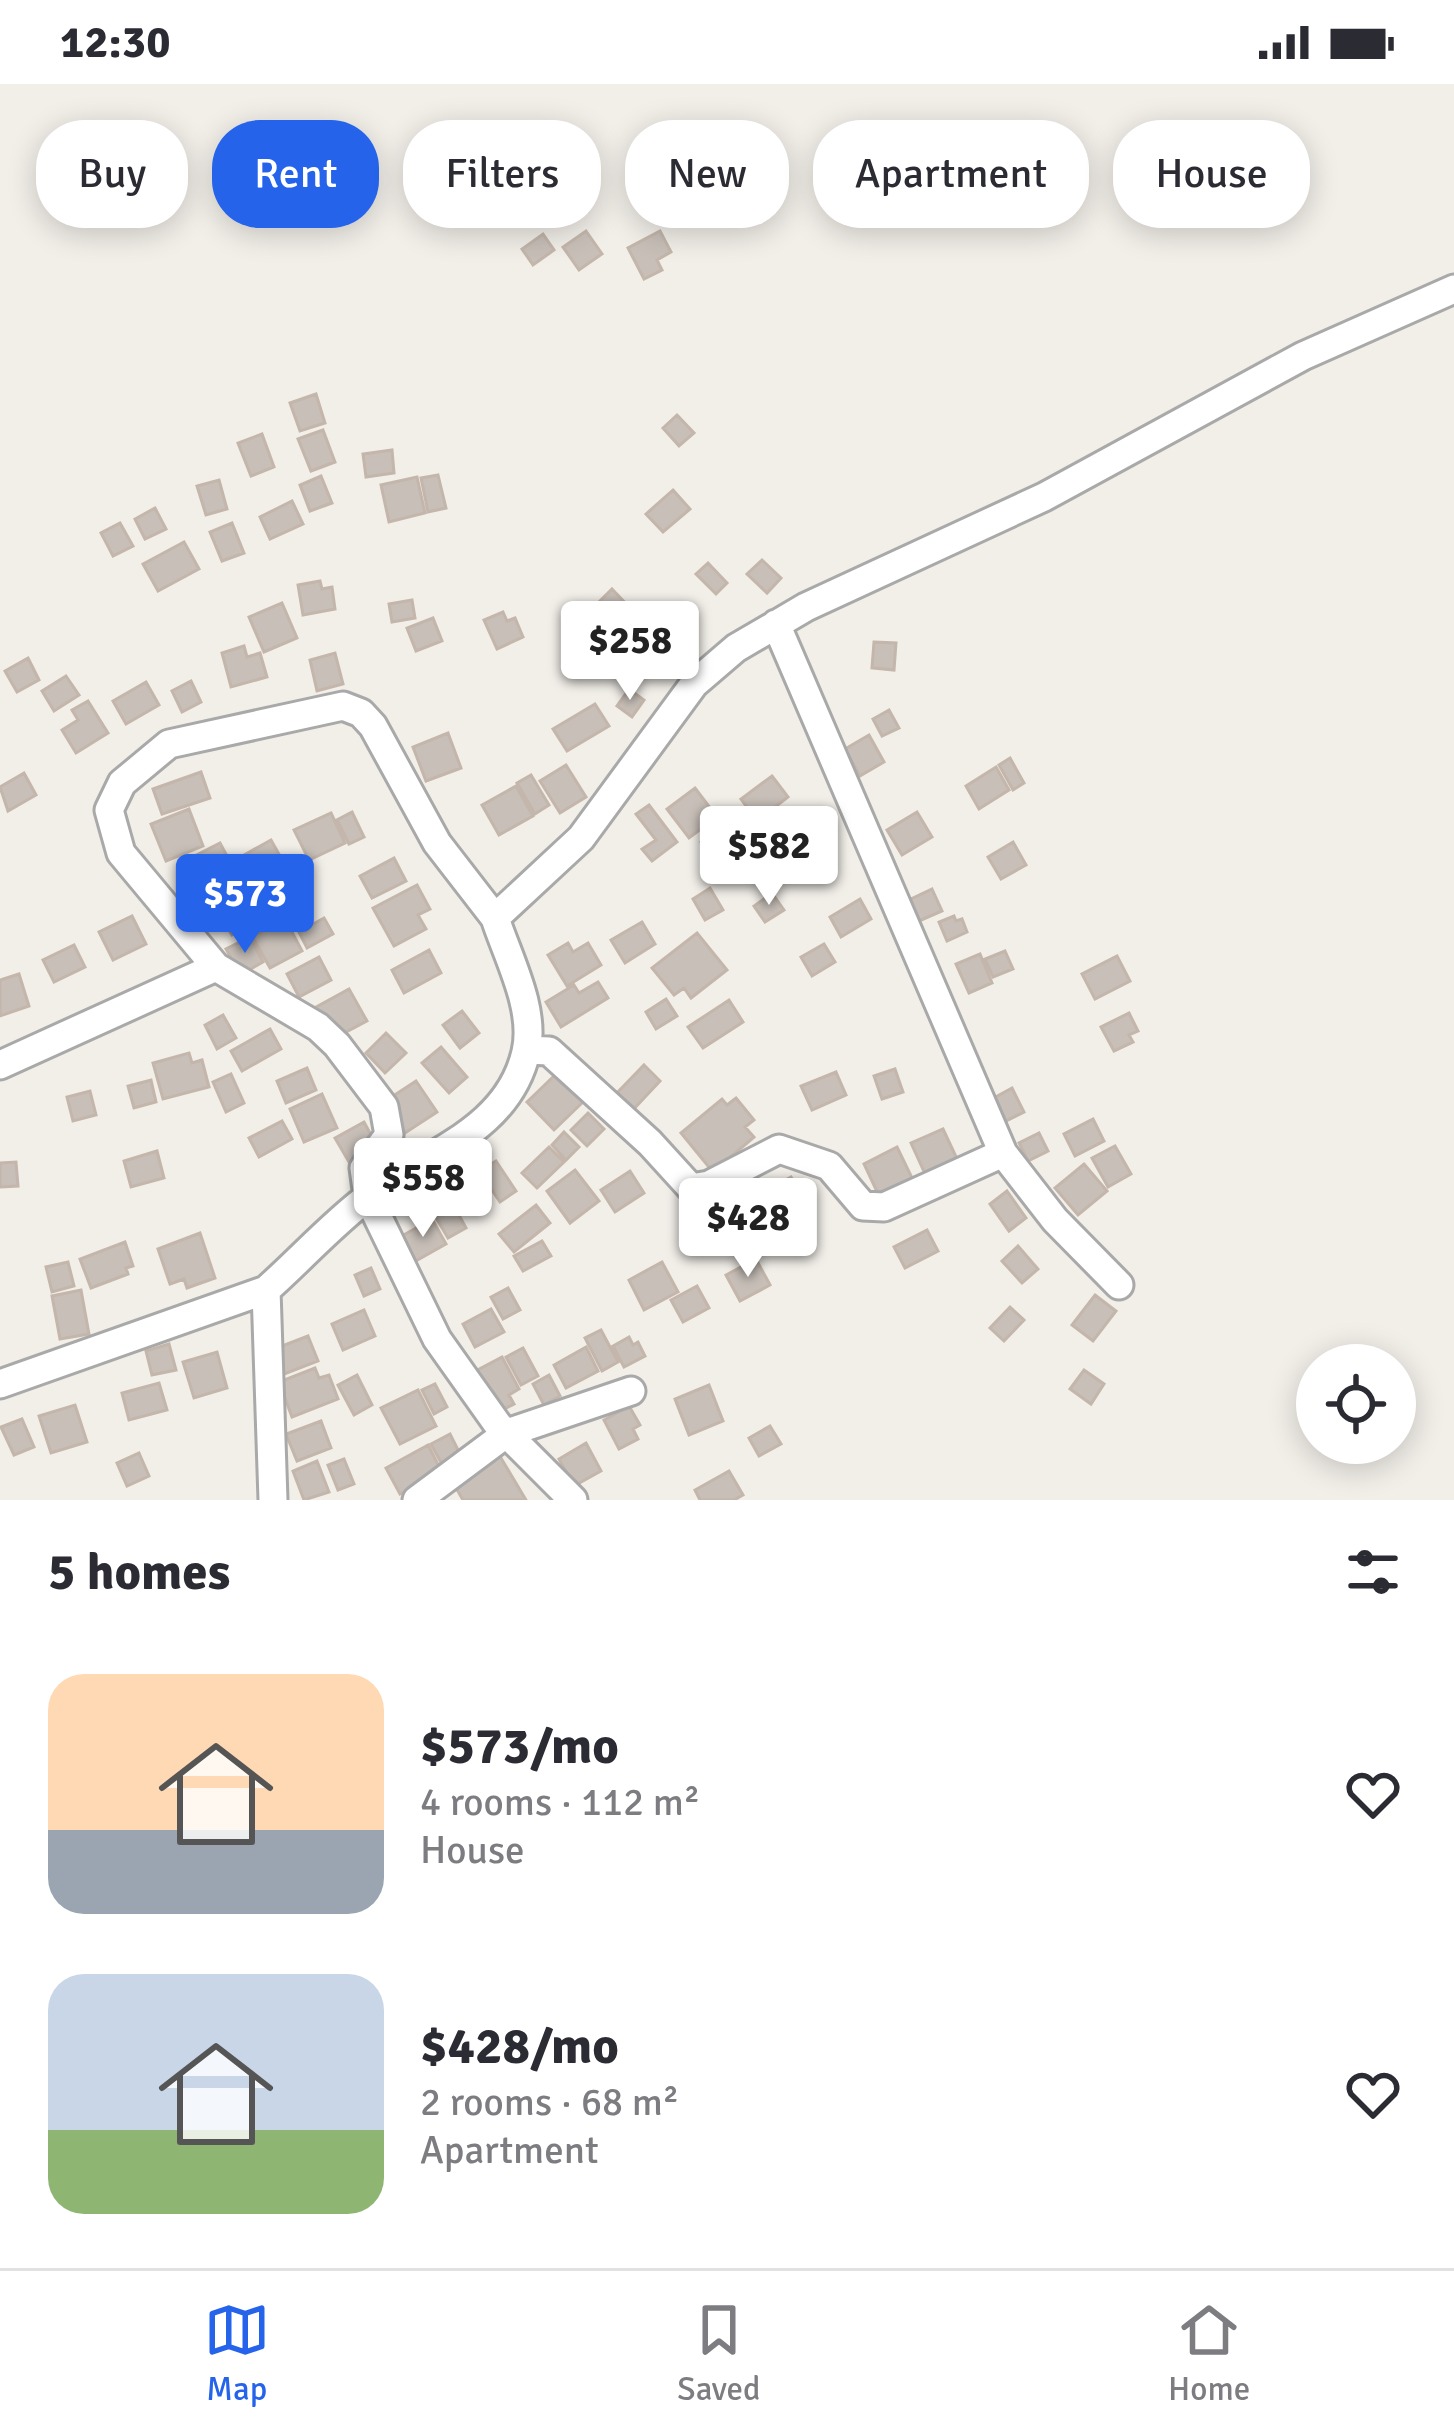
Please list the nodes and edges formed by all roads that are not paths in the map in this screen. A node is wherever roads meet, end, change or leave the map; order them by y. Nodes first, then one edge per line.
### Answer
1 (1454, 289) edge
2 (776, 624) junction
3 (495, 918) junction
4 (216, 967) junction
5 (527, 1050) junction
6 (0, 1065) edge
7 (1003, 1153) junction
8 (368, 1197) junction
9 (1119, 1285) dead end
10 (266, 1290) junction
11 (0, 1384) edge
12 (631, 1391) dead end
13 (507, 1433) junction
14 (273, 1500) edge
15 (417, 1500) edge
16 (573, 1500) edge

1 - 2 street
2 - 3 street
2 - 7 street
3 - 4 street
3 - 5 street
4 - 6 street
4 - 8 street
5 - 7 street
5 - 8 street
7 - 9 street
8 - 10 street
8 - 13 street
10 - 11 street
10 - 14 street
12 - 13 street
13 - 15 street
13 - 16 street

